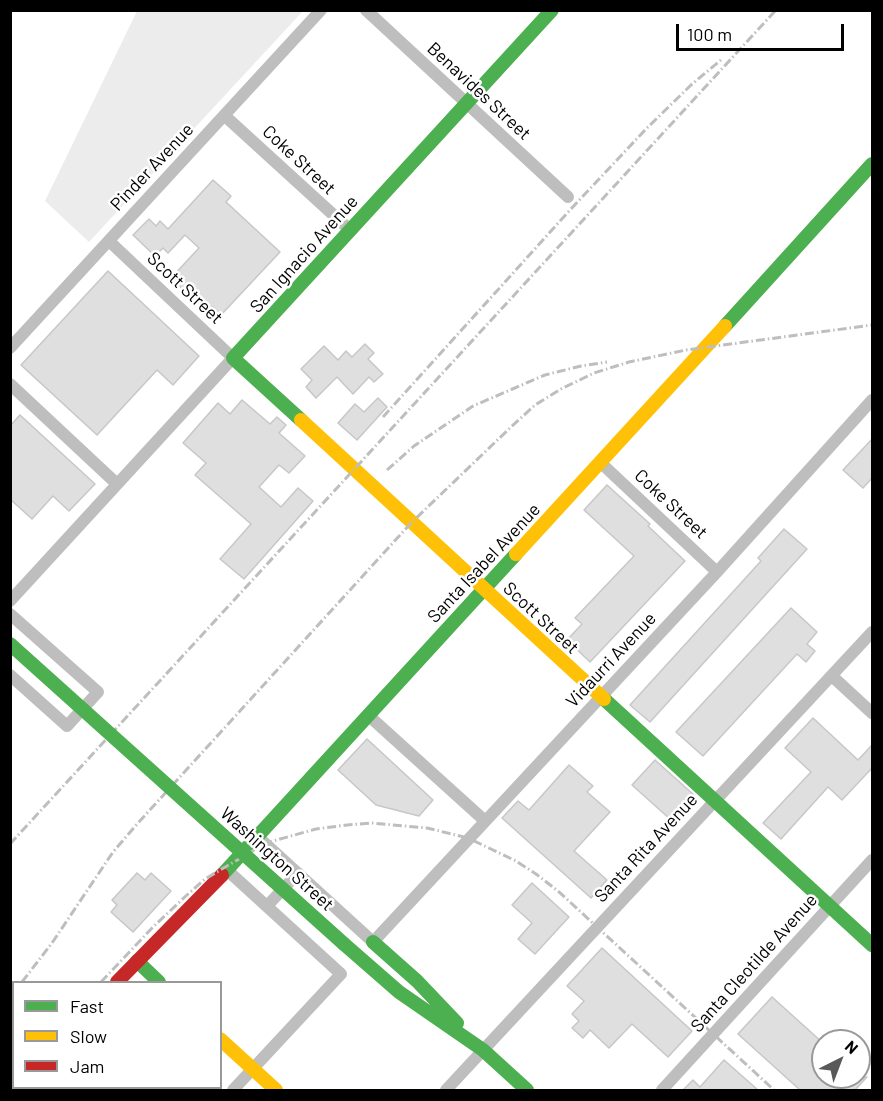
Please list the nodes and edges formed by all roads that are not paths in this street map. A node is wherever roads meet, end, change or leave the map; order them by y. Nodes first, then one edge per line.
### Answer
1 (321, 10) edge
2 (366, 10) edge
3 (552, 10) edge
4 (466, 105) junction
5 (225, 116) junction
6 (873, 164) edge
7 (568, 197) dead end
8 (350, 230) junction
9 (109, 241) junction
10 (10, 348) edge
11 (233, 358) junction
12 (10, 384) edge
13 (873, 400) edge
14 (601, 463) junction
15 (117, 484) junction
16 (717, 572) junction
17 (484, 589) junction
18 (10, 601) edge
19 (10, 614) edge
20 (873, 632) edge
21 (10, 644) edge
22 (10, 675) edge
23 (832, 676) junction
24 (601, 697) junction
25 (873, 712) edge
26 (369, 716) junction
27 (716, 800) junction
28 (484, 820) junction
29 (258, 837) junction
30 (873, 860) edge
31 (227, 870) junction
32 (298, 873) junction
33 (267, 906) junction
34 (830, 906) junction
35 (373, 942) junction
36 (873, 945) edge
37 (136, 961) junction
38 (118, 981) edge
39 (158, 981) edge
40 (222, 1041) edge
41 (483, 1050) junction
42 (253, 1068) junction
43 (233, 1090) edge
44 (276, 1090) edge
45 (446, 1090) edge
46 (527, 1090) edge
47 (662, 1090) edge

1 - 5 street, Pinder Avenue
2 - 4 street, Benavides Street
3 - 4 main road, San Ignacio Avenue
4 - 7 street, Benavides Street
4 - 8 main road, San Ignacio Avenue
5 - 8 street, Coke Street
5 - 9 street, Pinder Avenue
6 - 14 main road, Santa Isabel Avenue
8 - 11 main road, San Ignacio Avenue
9 - 10 street, Pinder Avenue
9 - 11 street, Scott Street
11 - 15 street, San Ignacio Avenue
11 - 17 main road, Scott Street
12 - 15 street
13 - 16 street, Vidaurri Avenue
14 - 16 street, Coke Street
14 - 17 main road, Santa Isabel Avenue
15 - 18 street, San Ignacio Avenue
16 - 24 street, Vidaurri Avenue
17 - 24 main road, Scott Street
17 - 26 main road, Santa Isabel Avenue
19 - 22 street
20 - 23 street, Santa Rita Avenue
21 - 41 main road, Washington Street, bridge
23 - 25 street
23 - 27 street, Santa Rita Avenue
24 - 27 main road, Scott Street
24 - 28 street, Vidaurri Avenue
26 - 28 street
26 - 29 main road, Santa Isabel Avenue
27 - 34 main road, Scott Street
27 - 41 street, Santa Rita Avenue
28 - 35 street, Vidaurri Avenue
29 - 31 main road, Santa Isabel Avenue
29 - 32 street, Washington Street
30 - 34 street, Santa Cleotilde Avenue
31 - 33 street
31 - 37 main road, Santa Isabel Avenue
32 - 33 street
32 - 35 street, Washington Street
33 - 42 street
34 - 36 main road, Scott Street
34 - 47 street, Santa Cleotilde Avenue
35 - 41 main road
37 - 38 main road, Santa Isabel Avenue
37 - 39 main road
40 - 42 main road
41 - 45 street, Santa Rita Avenue
41 - 46 main road, Washington Street
42 - 43 street
42 - 44 main road

